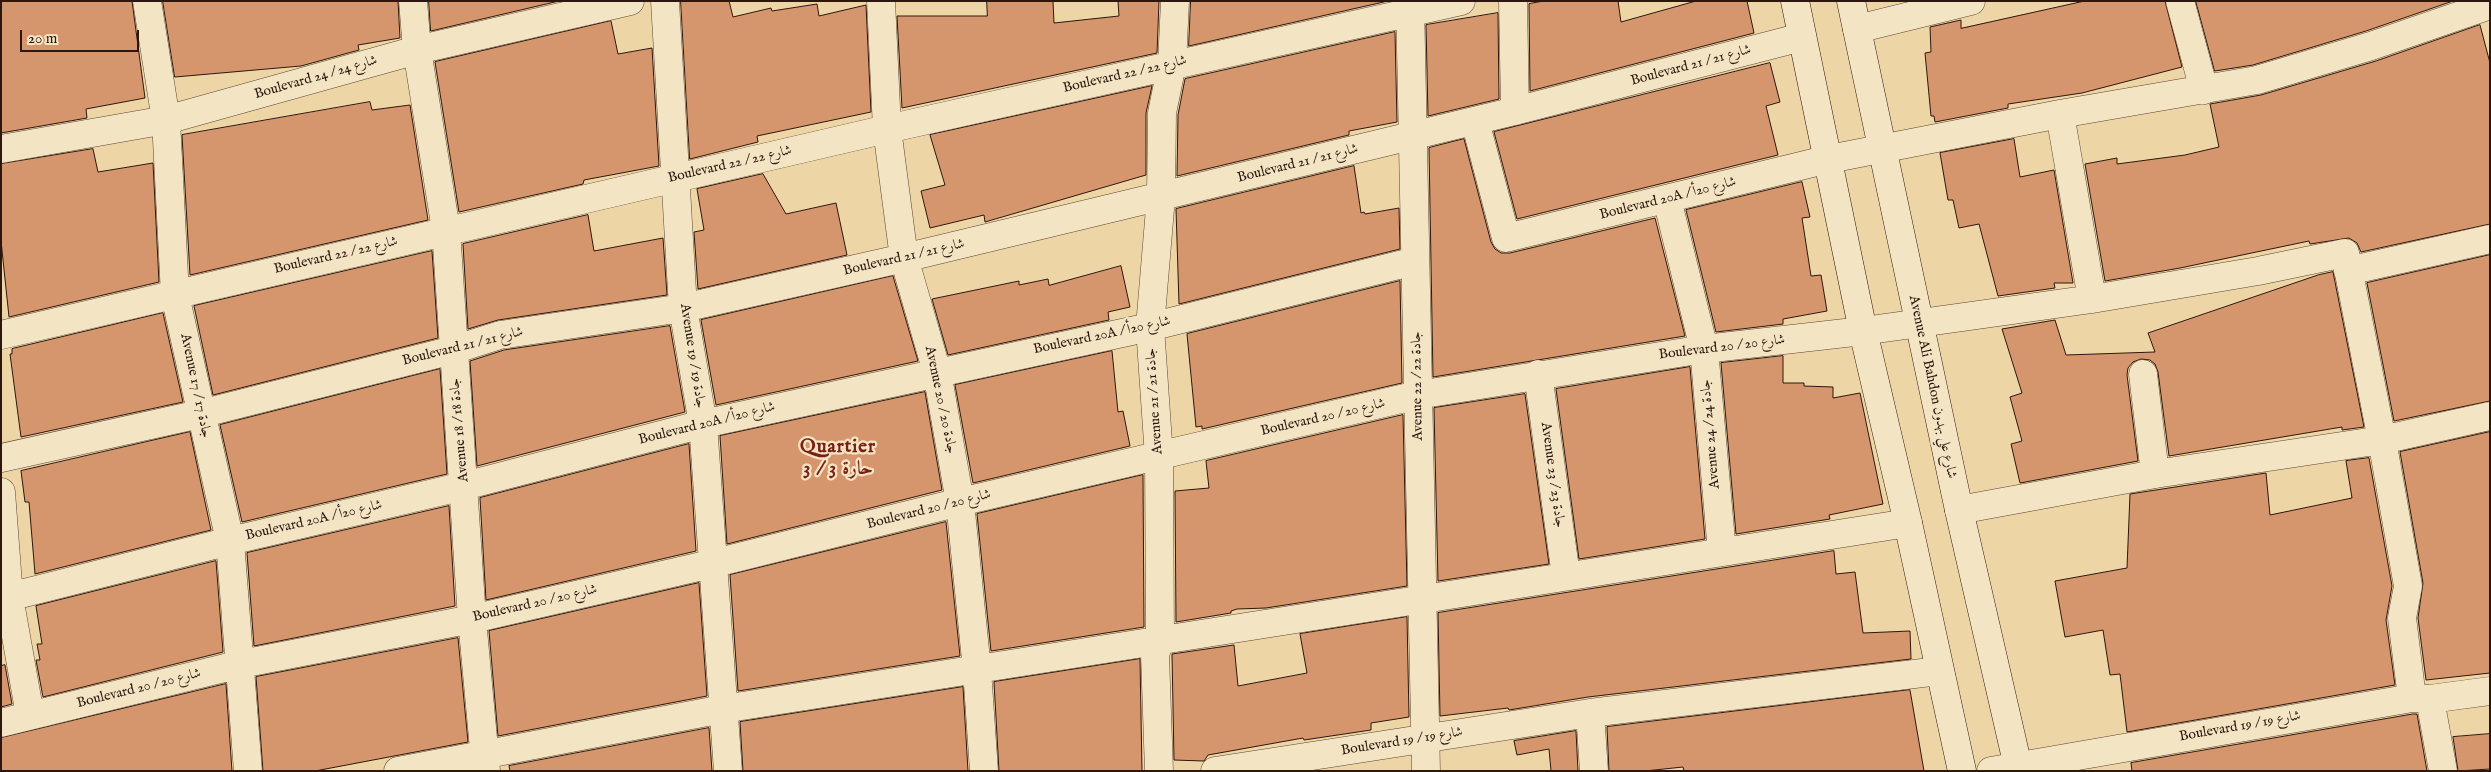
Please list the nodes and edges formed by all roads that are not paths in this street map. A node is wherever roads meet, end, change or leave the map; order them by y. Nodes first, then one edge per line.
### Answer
1 (147, 1) edge
2 (413, 1) edge
3 (630, 1) edge
4 (665, 1) edge
5 (881, 1) edge
6 (1175, 1) edge
7 (1461, 1) edge
8 (1512, 1) edge
9 (1794, 1) edge
10 (1851, 1) edge
11 (1971, 1) edge
12 (2180, 1) edge
13 (2490, 5) edge
14 (1410, 7) edge
15 (1857, 29) junction
16 (1802, 37) junction
17 (417, 50) junction
18 (1172, 64) junction
19 (2204, 90) junction
20 (1516, 112) junction
21 (2060, 114) junction
22 (166, 120) junction
23 (1475, 121) junction
24 (887, 129) junction
25 (1414, 136) junction
26 (1, 149) edge
27 (1882, 149) junction
28 (1829, 159) junction
29 (675, 178) junction
30 (1161, 196) junction
31 (1667, 199) junction
32 (446, 230) junction
33 (2490, 239) edge
34 (904, 258) junction
35 (1416, 261) junction
36 (2348, 271) junction
37 (175, 294) junction
38 (2092, 299) junction
39 (683, 308) junction
40 (1919, 323) junction
41 (1150, 327) junction
42 (1863, 331) junction
43 (1, 335) edge
44 (1704, 349) junction
45 (453, 350) junction
46 (937, 372) junction
47 (1538, 374) junction
48 (2143, 374) dead end
49 (1418, 395) junction
50 (200, 414) junction
51 (2490, 416) edge
52 (703, 424) junction
53 (2382, 440) junction
54 (1159, 457) junction
55 (1, 458) edge
56 (2156, 474) junction
57 (464, 486) junction
58 (1, 492) edge
59 (960, 502) junction
60 (1959, 510) junction
61 (1908, 523) junction
62 (230, 541) junction
63 (1722, 552) junction
64 (711, 564) junction
65 (1566, 576) junction
66 (5, 598) edge
67 (1423, 600) junction
68 (472, 619) junction
69 (1160, 639) junction
70 (241, 664) junction
71 (977, 670) junction
72 (1939, 671) junction
73 (2490, 691) edge
74 (2421, 699) junction
75 (723, 709) junction
76 (1590, 714) junction
77 (30, 715) junction
78 (1, 723) edge
79 (1425, 739) junction
80 (485, 763) edge
81 (2018, 768) edge
82 (248, 771) edge
83 (398, 771) edge
84 (728, 771) edge
85 (984, 771) edge
86 (1159, 771) edge
87 (1214, 771) edge
88 (1426, 771) edge
89 (1594, 771) edge
90 (1962, 771) edge
91 (1991, 771) edge
92 (2443, 771) edge

1 - 22 street, Avenue 17 / جادة 17
2 - 17 street, Avenue 18 / جادة 18
3 - 17 street, Boulevard 24 / شارع 24
4 - 29 street, Avenue 19 / جادة 19
5 - 24 street, Avenue 20 / جادة 20
6 - 18 street, Avenue 21 / جادة 21
7 - 14 street, Boulevard 22 / شارع 22
8 - 20 street
9 - 16 street
10 - 15 street, Avenue Ali Bahdon شارع علي بهدون
11 - 15 street
12 - 19 street
13 - 19 street, Boulevard 20A / شارع 20أ
14 - 18 street, Boulevard 22 / شارع 22
14 - 25 street, Avenue 22 / جادة 22
15 - 27 street, Avenue Ali Bahdon شارع علي بهدون
16 - 20 street, Boulevard 21 / شارع 21
16 - 28 street
17 - 22 street, Boulevard 24 / شارع 24
17 - 32 street, Avenue 18 / جادة 18
18 - 24 street, Boulevard 22 / شارع 22
18 - 30 street, Avenue 21 / جادة 21
19 - 21 street, Boulevard 20A / شارع 20أ
20 - 23 street, Boulevard 21 / شارع 21
21 - 27 street, Boulevard 20A / شارع 20أ
21 - 38 street
22 - 26 street, Boulevard 24 / شارع 24
22 - 37 street, Avenue 17 / جادة 17
23 - 25 street, Boulevard 21 / شارع 21
23 - 31 street, Boulevard 20A / شارع 20أ
24 - 29 street, Boulevard 22 / شارع 22
24 - 34 street, Avenue 20 / جادة 20
25 - 30 street, Boulevard 21 / شارع 21
25 - 35 street, Avenue 22 / جادة 22
27 - 28 street, Boulevard 20A / شارع 20أ
27 - 40 street, Avenue Ali Bahdon شارع علي بهدون
28 - 31 street, Boulevard 20A / شارع 20أ
28 - 42 street
29 - 32 street, Boulevard 22 / شارع 22
29 - 39 street, Avenue 19 / جادة 19
30 - 34 street, Boulevard 21 / شارع 21
30 - 41 street, Avenue 21 / جادة 21
31 - 44 street, Avenue 24 / جادة 24
32 - 37 street, Boulevard 22 / شارع 22
32 - 45 street, Avenue 18 / جادة 18
33 - 36 street
34 - 39 street, Boulevard 21 / شارع 21
34 - 46 street, Avenue 20 / جادة 20
35 - 41 street, Boulevard 20A / شارع 20أ
35 - 49 street, Avenue 22 / جادة 22
36 - 38 street, Boulevard 20 / شارع 20
36 - 53 street
37 - 43 street, Boulevard 22 / شارع 22
37 - 50 street, Avenue 17 / جادة 17
38 - 40 street, Boulevard 20 / شارع 20
39 - 45 street, Boulevard 21 / شارع 21
39 - 52 street, Avenue 19 / جادة 19
40 - 42 street, Boulevard 20 / شارع 20
40 - 60 street, Avenue Ali Bahdon شارع علي بهدون
41 - 46 street, Boulevard 20A / شارع 20أ
41 - 54 street, Avenue 21 / جادة 21
42 - 44 street, Boulevard 20 / شارع 20
42 - 61 street
44 - 47 street, Boulevard 20 / شارع 20
44 - 63 street, Avenue 24 / جادة 24
45 - 50 street, Boulevard 21 / شارع 21
45 - 57 street, Avenue 18 / جادة 18
46 - 52 street, Boulevard 20A / شارع 20أ
46 - 59 street, Avenue 20 / جادة 20
47 - 49 street, Boulevard 20 / شارع 20
47 - 65 street, Avenue 23 / جادة 23
48 - 56 street
49 - 54 street, Boulevard 20 / شارع 20
49 - 67 street, Avenue 22 / جادة 22
50 - 55 street, Boulevard 21 / شارع 21
50 - 62 street, Avenue 17 / جادة 17
51 - 53 street
52 - 57 street, Boulevard 20A / شارع 20أ
52 - 64 street, Avenue 19 / جادة 19
53 - 56 street
53 - 74 street
54 - 59 street, Boulevard 20 / شارع 20
54 - 69 street, Avenue 21 / جادة 21
56 - 60 street
57 - 62 street, Boulevard 20A / شارع 20أ
57 - 68 street, Avenue 18 / جادة 18
58 - 66 street
59 - 64 street, Boulevard 20 / شارع 20
59 - 71 street, Avenue 20 / جادة 20
60 - 81 street, Avenue Ali Bahdon شارع علي بهدون
61 - 63 street
61 - 72 street
62 - 66 street, Boulevard 20A / شارع 20أ
62 - 70 street, Avenue 17 / جادة 17
63 - 65 street
64 - 68 street, Boulevard 20 / شارع 20
64 - 75 street, Avenue 19 / جادة 19
65 - 67 street
66 - 77 street
67 - 69 street
67 - 79 street, Avenue 22 / جادة 22
68 - 70 street, Boulevard 20 / شارع 20
68 - 80 street, Avenue 18 / جادة 18
69 - 71 street
69 - 86 street, Avenue 21 / جادة 21
70 - 77 street, Boulevard 20 / شارع 20
70 - 82 street, Avenue 17 / جادة 17
71 - 75 street
71 - 85 street, Avenue 20 / جادة 20
72 - 76 street, Boulevard 19 / شارع 19
72 - 90 street
73 - 74 street, Boulevard 19 / شارع 19
74 - 81 street, Boulevard 19 / شارع 19
74 - 92 street
75 - 80 street
75 - 84 street, Avenue 19 / جادة 19
76 - 79 street, Boulevard 19 / شارع 19
76 - 89 street
77 - 78 street, Boulevard 20 / شارع 20
79 - 87 street, Boulevard 19 / شارع 19
79 - 88 street, Avenue 22 / جادة 22
80 - 83 street
81 - 91 street, Boulevard 19 / شارع 19

